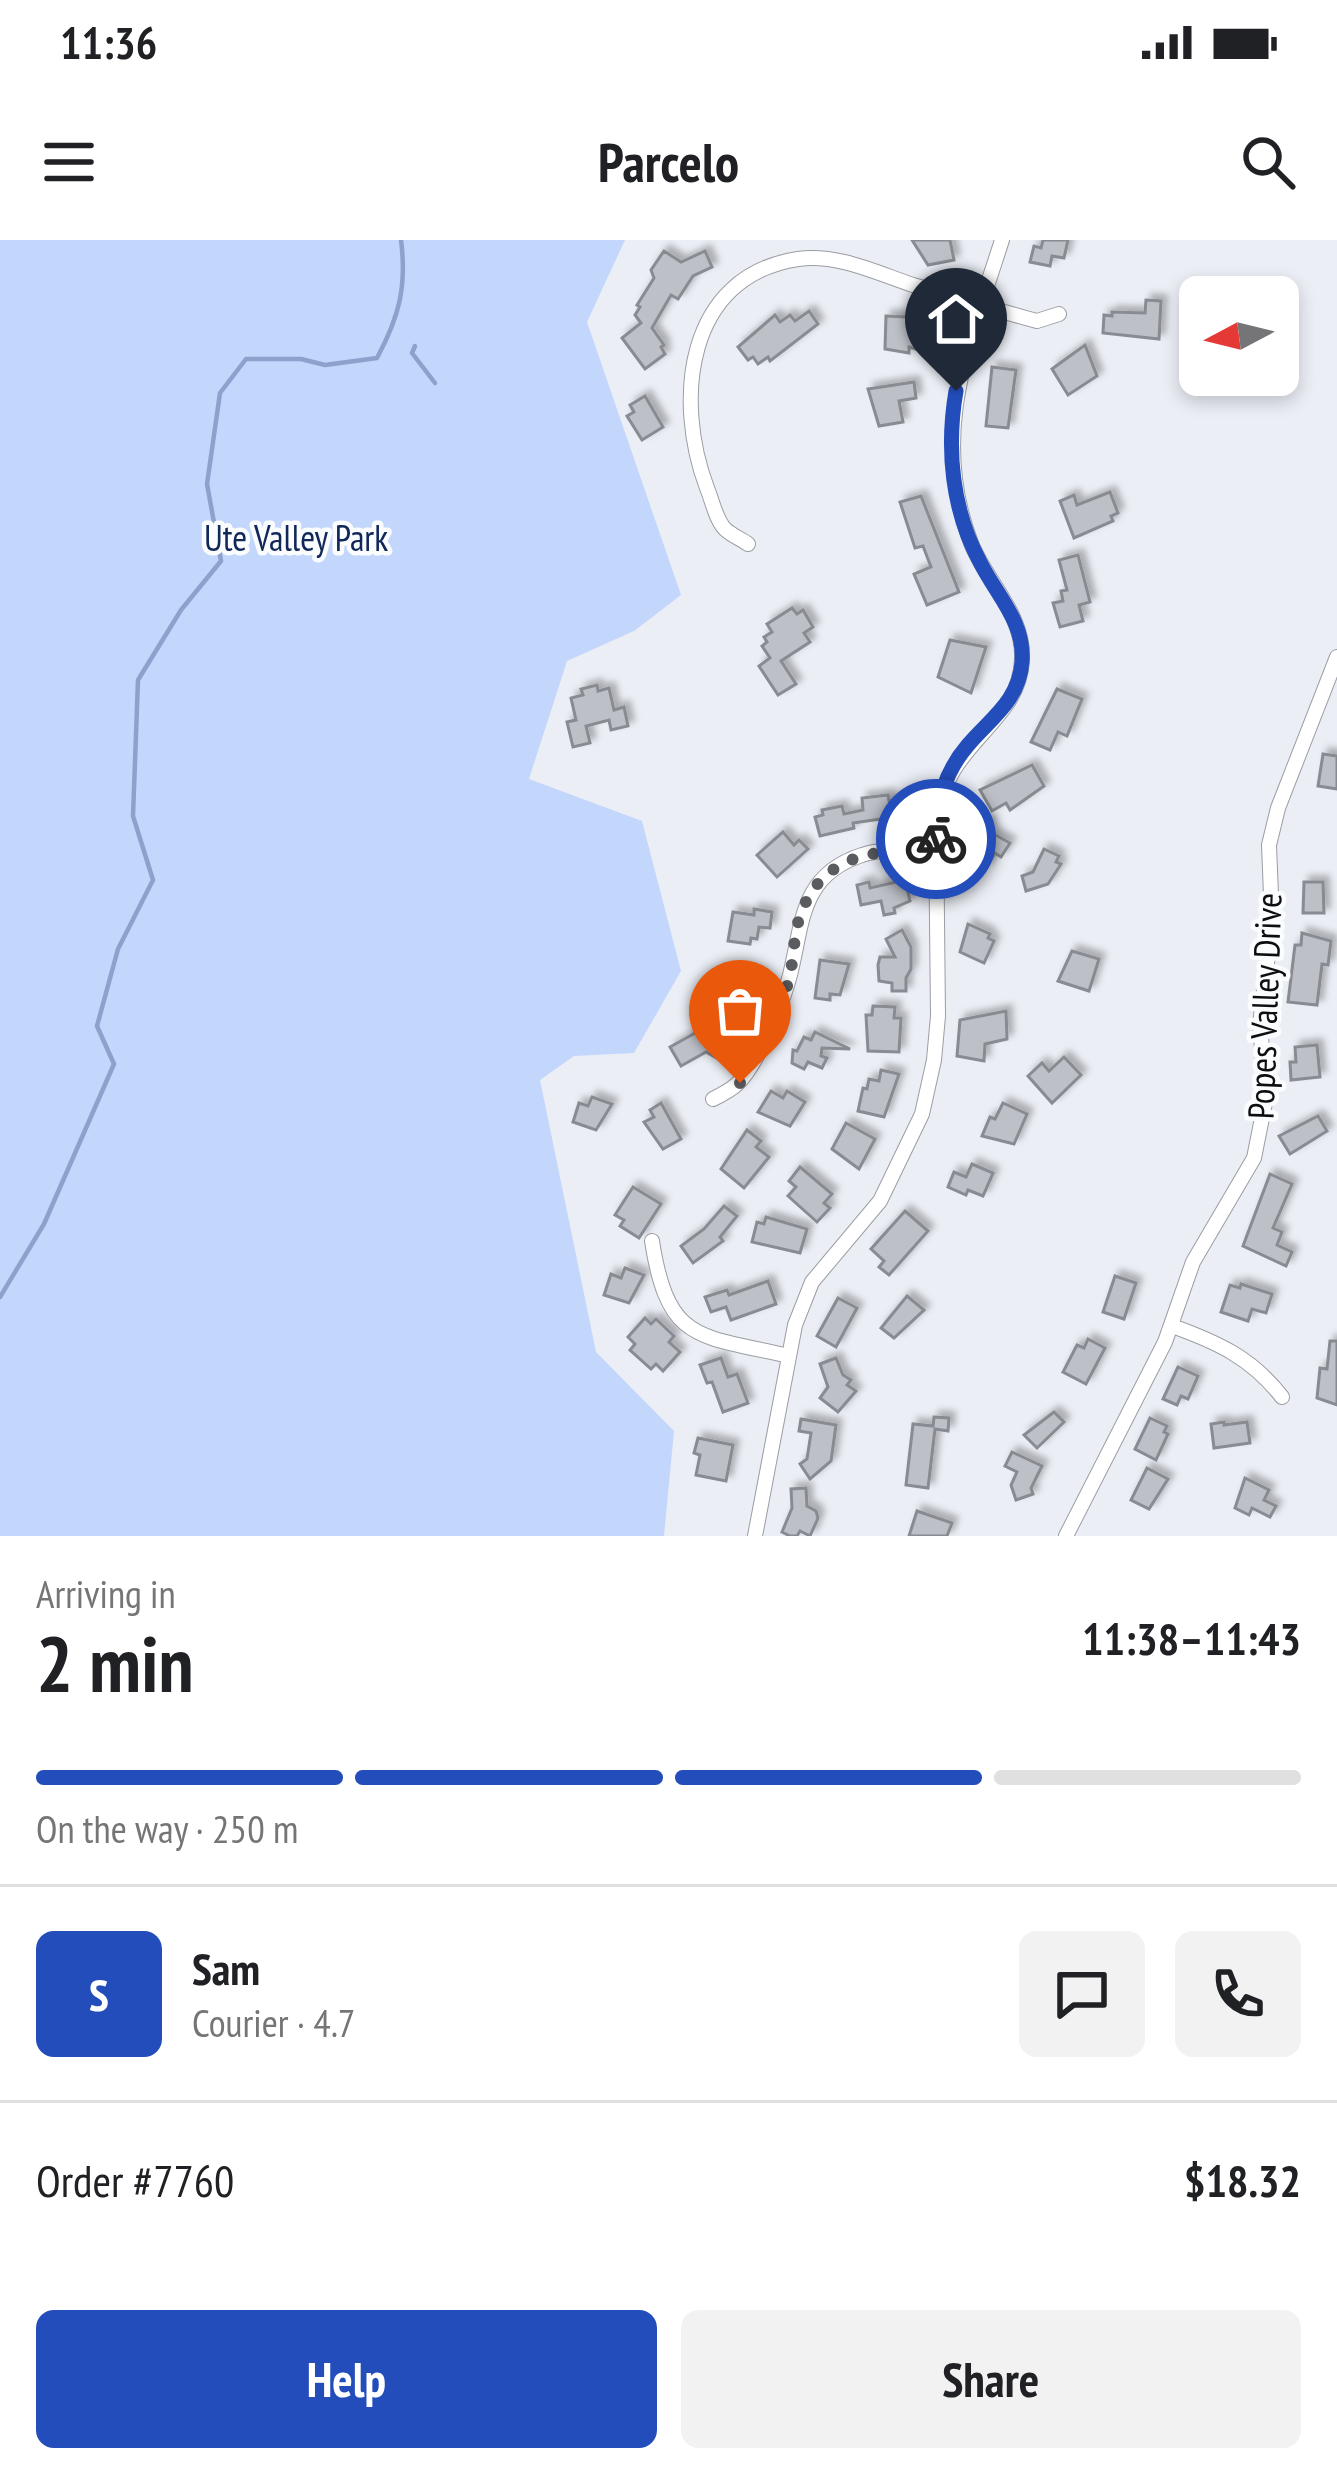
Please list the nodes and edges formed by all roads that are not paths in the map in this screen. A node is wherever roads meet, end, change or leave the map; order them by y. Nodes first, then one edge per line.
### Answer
1 (1002, 240) edge
2 (981, 306) junction
3 (1059, 314) dead end
4 (748, 544) dead end
5 (1337, 657) edge
6 (937, 850) junction
7 (713, 1099) dead end
8 (652, 1241) dead end
9 (1172, 1326) junction
10 (789, 1356) junction
11 (1282, 1396) dead end
12 (755, 1536) edge
13 (1066, 1536) edge

1 - 2 street
2 - 3 street
2 - 4 street
2 - 6 street
5 - 9 street, Popes Valley Drive
6 - 7 street
6 - 10 street
8 - 10 street
9 - 11 street
9 - 13 street, Popes Valley Drive
10 - 12 street

